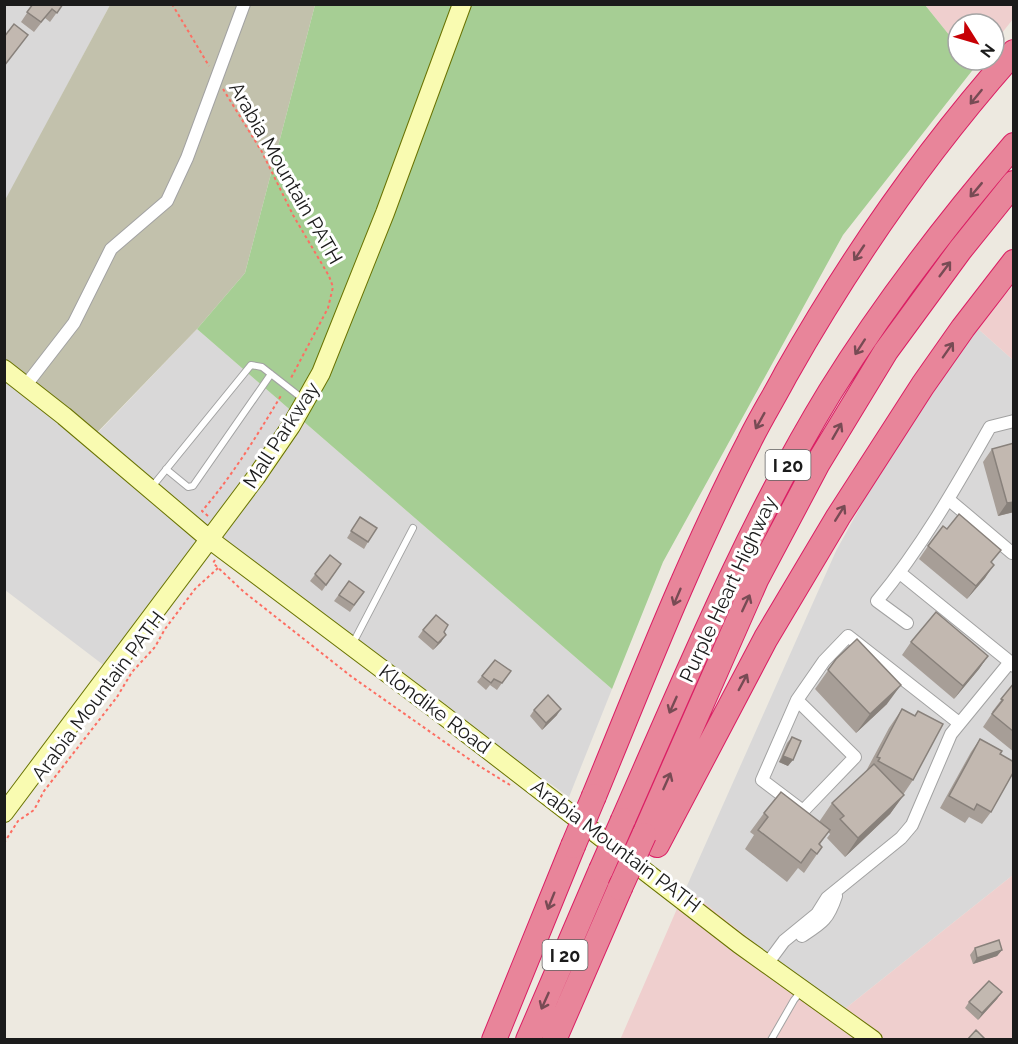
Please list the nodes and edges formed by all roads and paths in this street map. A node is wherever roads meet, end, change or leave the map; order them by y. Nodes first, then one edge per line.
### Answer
1 (172, 4) edge
2 (244, 4) edge
3 (462, 4) edge
4 (1014, 52) edge
5 (216, 78) junction
6 (1014, 145) edge
7 (1014, 183) edge
8 (1014, 262) edge
9 (4, 369) edge
10 (271, 374) junction
11 (26, 385) junction
12 (287, 386) junction
13 (305, 401) junction
14 (1014, 421) edge
15 (166, 469) junction
16 (150, 489) junction
17 (948, 499) junction
18 (202, 511) dead end
19 (413, 528) dead end
20 (209, 539) junction
21 (1014, 552) edge
22 (213, 563) dead end
23 (218, 568) junction
24 (900, 573) junction
25 (907, 623) dead end
26 (351, 646) junction
27 (1012, 664) edge
28 (797, 700) junction
29 (959, 723) junction
30 (514, 788) dead end
31 (7, 804) edge
32 (650, 840) junction
33 (4, 843) edge
34 (770, 967) junction
35 (802, 989) junction
36 (494, 1040) edge
37 (528, 1040) edge
38 (554, 1040) edge
39 (771, 1040) edge
40 (873, 1040) edge

1 - 5 path, Arabia Mountain PATH
2 - 5 street
3 - 13 street, Mall Parkway
4 -> 36 highway, bridge
5 - 11 street
5 - 12 path, Arabia Mountain PATH
6 -> 37 highway, Purple Heart Highway / I 20, bridge
32 -> 7 highway, Purple Heart Highway / I 20
32 -> 8 highway
9 - 11 street, Klondike Road
10 - 12 lane
10 - 15 lane
10 - 15 lane
11 - 16 street, Klondike Road
12 - 13 lane
12 - 18 path, Arabia Mountain PATH
13 - 20 street, Mall Parkway
14 - 17 street
15 - 16 lane
16 - 20 street, Klondike Road
17 - 21 street
17 - 24 street
19 - 26 lane
20 - 26 street, Klondike Road
20 - 31 street, Mall Parkway
22 - 23 path, Arabia Mountain PATH
23 - 30 path, Arabia Mountain PATH
23 - 33 path, Arabia Mountain PATH
24 - 25 street
24 - 27 street
26 - 34 street, Klondike Road
27 - 29 street
28 - 28 street
28 - 29 street
29 - 34 street
32 - 38 highway, Purple Heart Highway / I 20, bridge
34 - 35 street, Klondike Road
35 - 39 lane
35 - 40 street, Klondike Road

